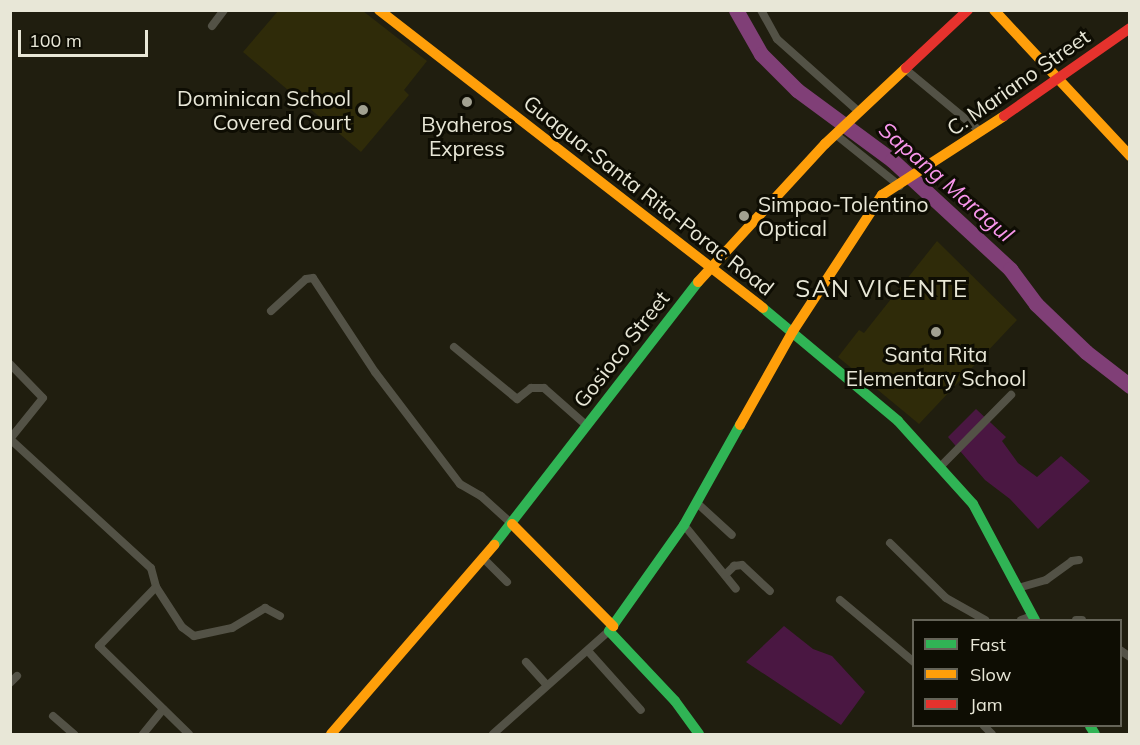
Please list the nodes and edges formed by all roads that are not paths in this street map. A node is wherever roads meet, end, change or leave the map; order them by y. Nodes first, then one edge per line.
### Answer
1 (224, 10) edge
2 (379, 10) edge
3 (761, 10) edge
4 (968, 10) edge
5 (994, 10) edge
6 (212, 26) dead end
7 (1130, 28) edge
8 (904, 68) junction
9 (1057, 80) junction
10 (856, 113) junction
11 (981, 132) junction
12 (837, 133) junction
13 (1130, 156) edge
14 (901, 185) junction
15 (710, 267) junction
16 (271, 311) dead end
17 (793, 331) junction
18 (454, 347) dead end
19 (10, 364) edge
20 (1011, 395) dead end
21 (586, 424) junction
22 (10, 439) edge
23 (941, 466) junction
24 (697, 503) junction
25 (512, 524) junction
26 (684, 525) junction
27 (732, 535) dead end
28 (890, 543) dead end
29 (483, 558) junction
30 (1079, 560) dead end
31 (725, 575) junction
32 (507, 582) dead end
33 (156, 587) junction
34 (1018, 588) junction
35 (736, 589) dead end
36 (770, 591) dead end
37 (840, 600) dead end
38 (280, 616) dead end
39 (1033, 618) edge
40 (982, 619) edge
41 (611, 629) junction
42 (588, 651) junction
43 (912, 660) edge
44 (526, 662) dead end
45 (17, 676) dead end
46 (10, 683) edge
47 (547, 685) junction
48 (163, 710) junction
49 (641, 710) dead end
50 (53, 716) dead end
51 (74, 735) edge
52 (142, 735) edge
53 (189, 735) edge
54 (330, 735) edge
55 (493, 735) edge
56 (699, 735) edge

1 - 6 street
2 - 15 street, Guagua-Santa Rita-Porac Road
3 - 10 street
4 - 8 street, Gosioco Street
5 - 9 street
7 - 9 street, C. Mariano Street
8 - 10 street, Gosioco Street
8 - 11 street
9 - 11 street, C. Mariano Street
9 - 13 street
10 - 12 street, Gosioco Street
11 - 14 street, C. Mariano Street
12 - 14 street
12 - 15 street, Gosioco Street
14 - 17 street, C. Mariano Street
15 - 17 street, Guagua-Santa Rita-Porac Road
15 - 21 street, Gosioco Street
16 - 25 street
17 - 23 street, Guagua-Santa Rita-Porac Road
17 - 24 street, C. Mariano Street
18 - 21 street
19 - 22 street
20 - 23 street
21 - 25 street, Gosioco Street
22 - 33 street
23 - 34 street, Guagua-Santa Rita-Porac Road
24 - 26 street, C. Mariano Street
24 - 27 street
25 - 29 street, Gosioco Street
25 - 41 street
26 - 31 street
26 - 41 street, C. Mariano Street
28 - 40 street
29 - 32 street
29 - 54 street, Gosioco Street
30 - 34 street
31 - 35 street
31 - 36 street
33 - 38 street
33 - 48 street
34 - 39 street, Guagua-Santa Rita-Porac Road
37 - 43 street
41 - 42 street
41 - 56 street
42 - 47 street
42 - 49 street
44 - 47 street
45 - 46 street
47 - 55 street
48 - 52 street
48 - 53 street
50 - 51 street

